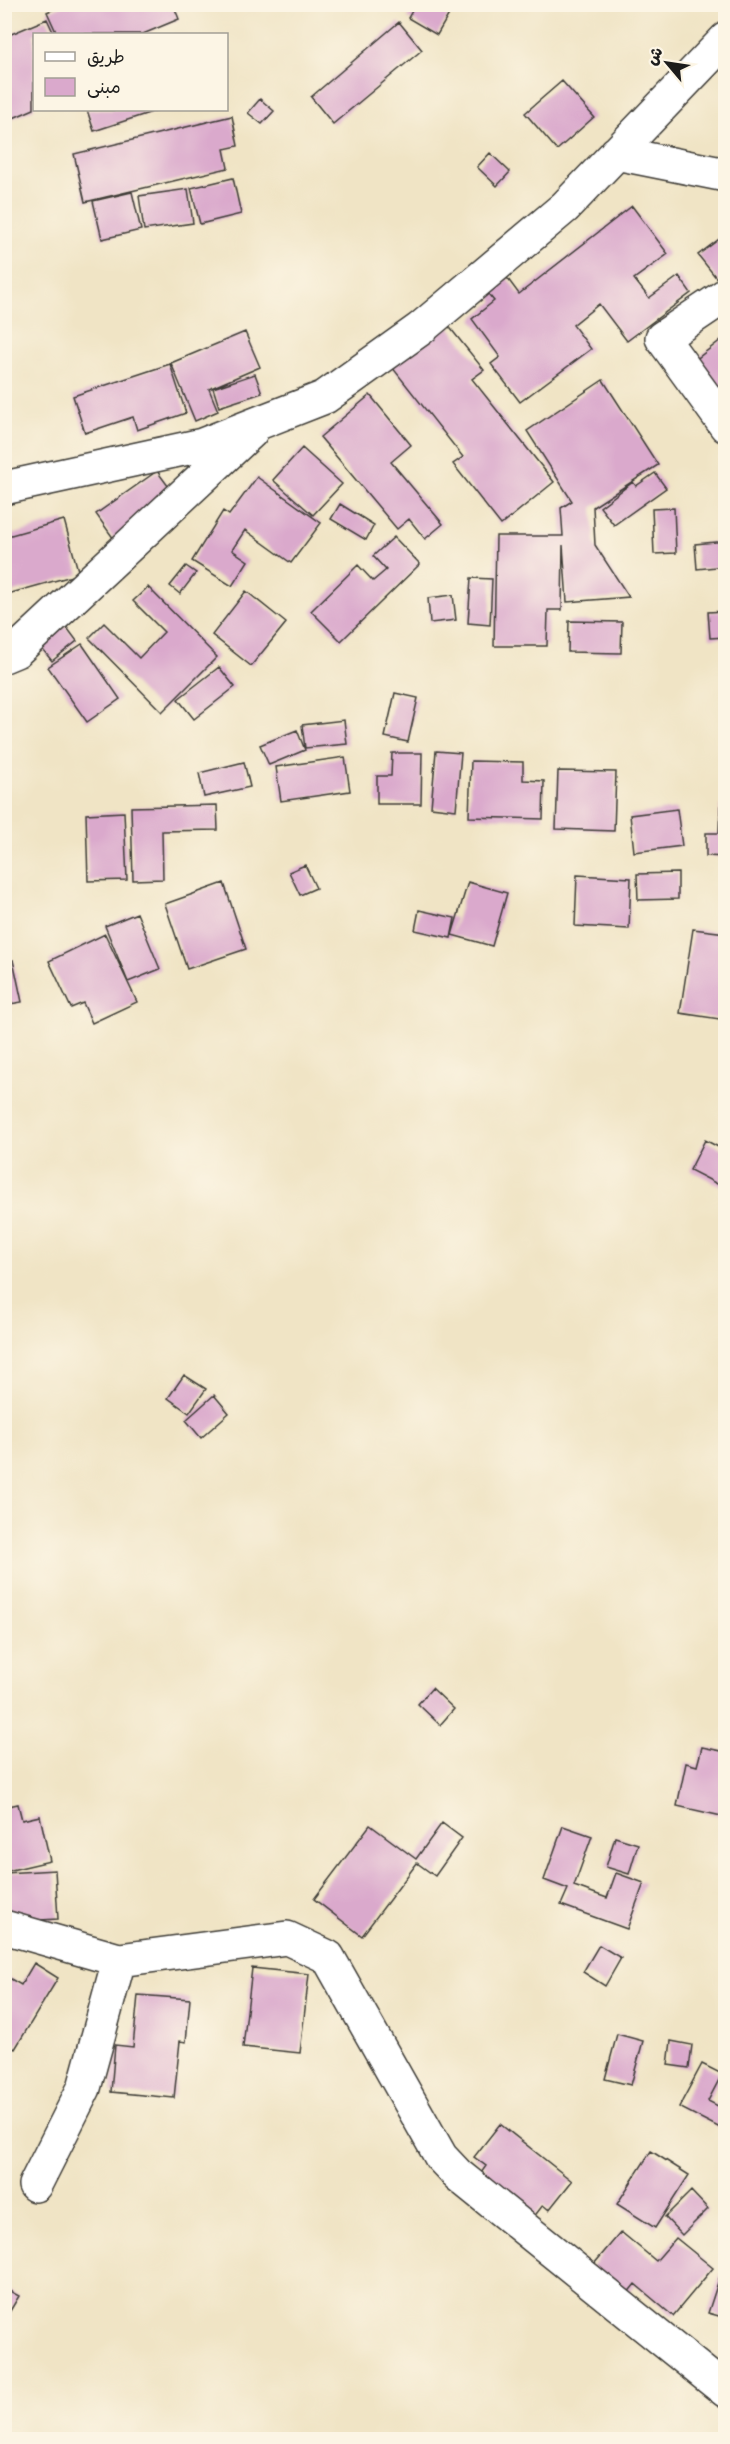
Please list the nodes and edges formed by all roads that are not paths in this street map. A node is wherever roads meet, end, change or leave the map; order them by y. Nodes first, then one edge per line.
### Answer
1 (726, 39) edge
2 (616, 153) junction
3 (726, 175) edge
4 (726, 295) edge
5 (264, 421) junction
6 (726, 426) edge
7 (4, 488) edge
8 (4, 656) edge
9 (4, 1928) edge
10 (119, 1960) junction
11 (35, 2185) dead end
12 (726, 2391) edge

1 - 2 street
2 - 3 street
2 - 5 street
4 - 6 street
5 - 7 street
5 - 8 street
9 - 10 street
10 - 11 street
10 - 12 street

